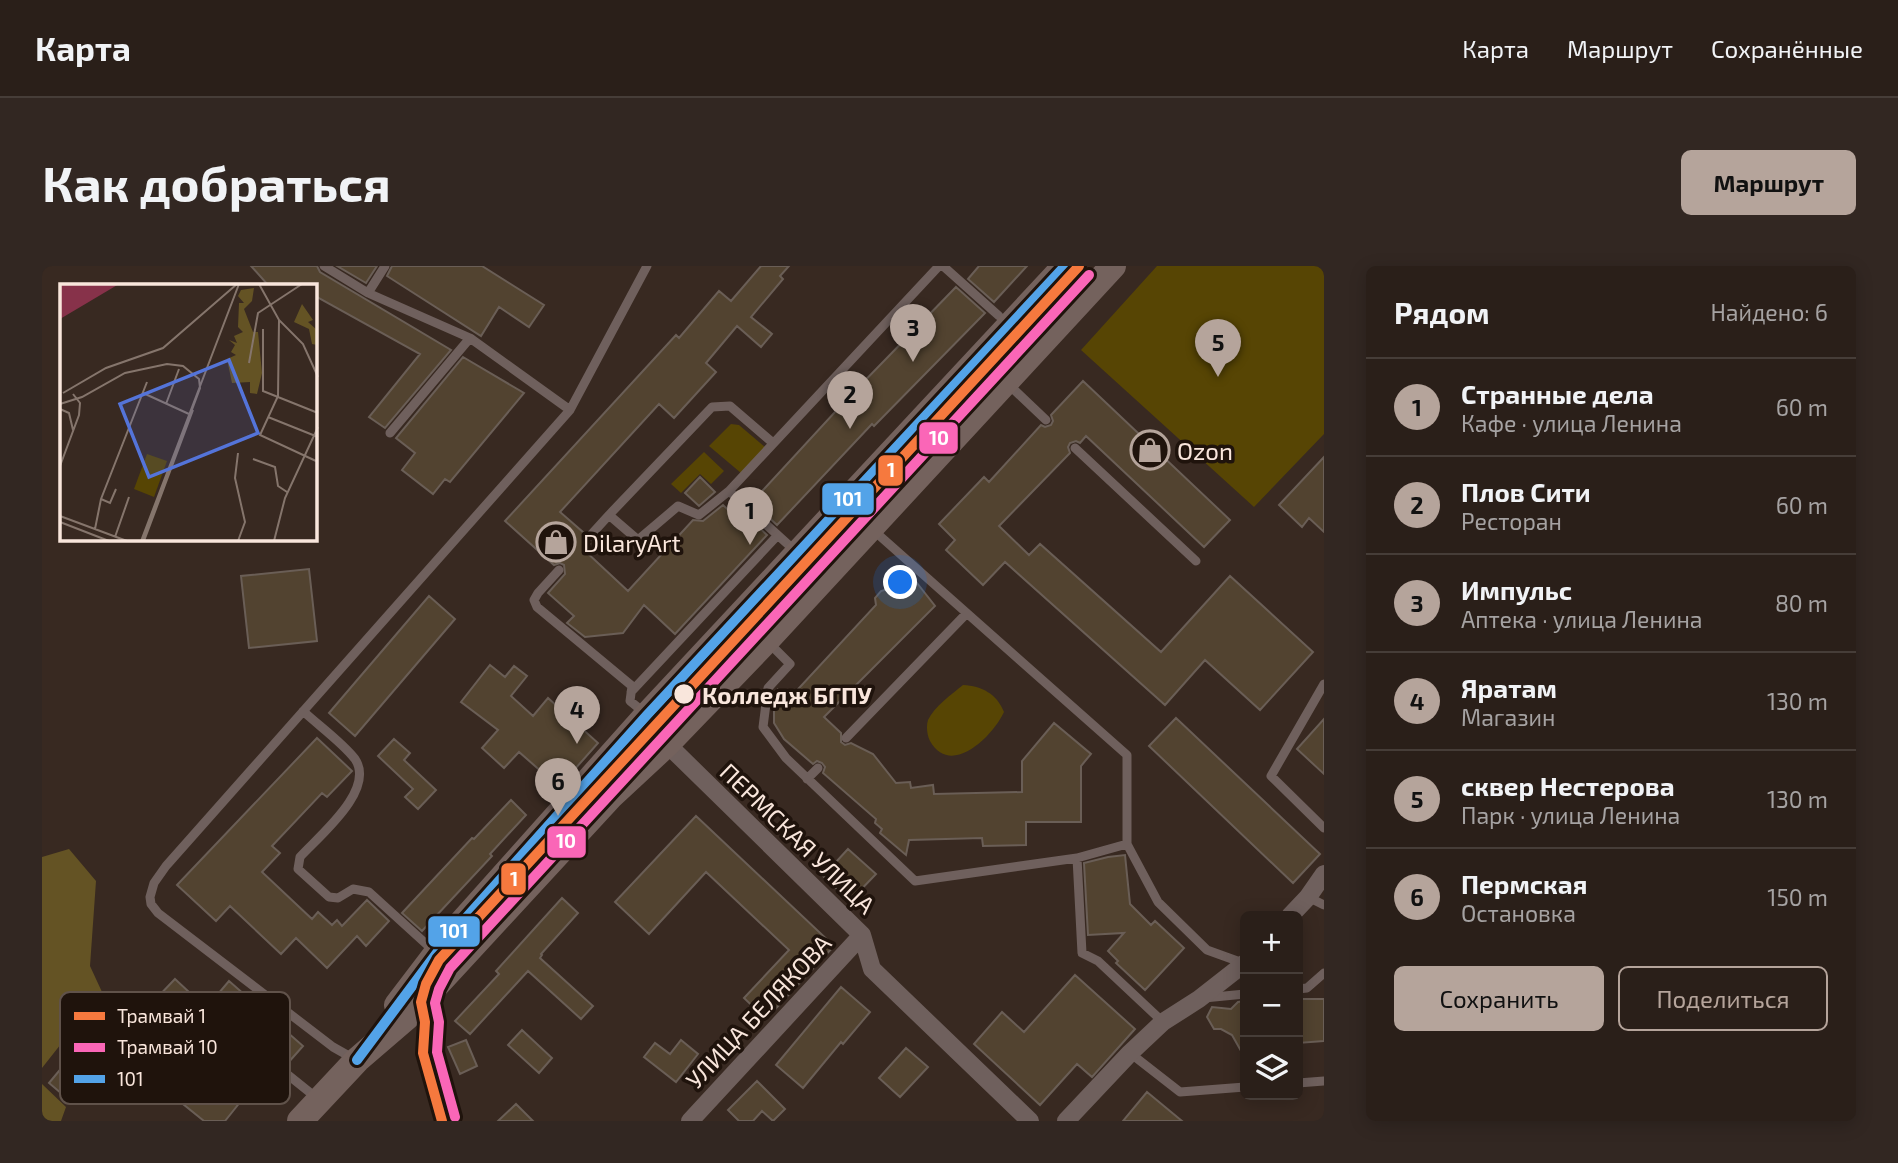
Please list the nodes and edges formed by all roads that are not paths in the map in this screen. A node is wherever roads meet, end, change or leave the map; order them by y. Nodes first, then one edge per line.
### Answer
1 (324, 266) edge
2 (385, 266) edge
3 (647, 266) edge
4 (941, 266) edge
5 (1065, 266) edge
6 (1113, 266) edge
7 (368, 293) junction
8 (999, 316) dead end
9 (470, 338) junction
10 (1005, 382) junction
11 (570, 410) junction
12 (1046, 420) dead end
13 (390, 433) dead end
14 (774, 443) junction
15 (1075, 448) dead end
16 (729, 491) junction
17 (844, 505) junction
18 (609, 515) junction
19 (871, 527) junction
20 (777, 536) junction
21 (589, 537) dead end
22 (797, 554) junction
23 (1196, 561) dead end
24 (559, 570) dead end
25 (824, 578) junction
26 (966, 614) junction
27 (767, 640) junction
28 (1324, 684) edge
29 (631, 692) junction
30 (303, 711) junction
31 (647, 715) junction
32 (846, 738) dead end
33 (670, 740) junction
34 (818, 768) dead end
35 (807, 779) junction
36 (1324, 828) edge
37 (1127, 844) junction
38 (1077, 858) junction
39 (1324, 874) edge
40 (1316, 901) edge
41 (1299, 911) edge
42 (862, 934) junction
43 (436, 953) junction
44 (1240, 961) edge
45 (1240, 967) edge
46 (1324, 973) edge
47 (1303, 988) edge
48 (261, 992) edge
49 (1240, 995) edge
50 (1199, 999) junction
51 (290, 1014) edge
52 (1163, 1022) junction
53 (1130, 1053) junction
54 (357, 1060) junction
55 (290, 1076) edge
56 (1324, 1081) edge
57 (1303, 1083) edge
58 (1240, 1087) edge
59 (320, 1100) junction
60 (300, 1121) edge
61 (690, 1121) edge
62 (1030, 1121) edge
63 (1066, 1121) edge

1 - 7 lane
2 - 7 lane
3 - 11 lane
4 - 8 lane
4 - 14 lane
5 - 17 street
6 - 10 street
7 - 9 lane
9 - 11 lane
9 - 13 lane
10 - 12 lane
10 - 19 street
11 - 30 lane
14 - 16 lane
14 - 18 lane
15 - 23 lane
16 - 18 lane
16 - 20 lane
17 - 19 lane
17 - 22 street
18 - 21 lane
19 - 25 street
19 - 26 lane
20 - 22 lane
20 - 29 lane
22 - 25 lane
22 - 31 street
24 - 29 lane
25 - 27 street
26 - 32 lane
26 - 37 lane
27 - 33 street
27 - 35 lane
28 - 36 lane
29 - 31 lane
30 - 43 lane
30 - 48 lane
31 - 33 lane
31 - 43 street
33 - 42 street, ПЕРМСКАЯ УЛИЦА
33 - 54 street
34 - 35 lane
35 - 38 lane
37 - 38 lane
37 - 44 lane
38 - 52 lane
39 - 40 street
40 - 41 street
42 - 61 street, УЛИЦА БЕЛЯКОВА
42 - 62 street, ПЕРМСКАЯ УЛИЦА
43 - 54 street
45 - 50 street
46 - 47 lane
49 - 50 lane
50 - 52 street
51 - 54 lane
52 - 53 street
53 - 58 lane
53 - 63 street
54 - 59 street
55 - 59 lane
56 - 57 lane
59 - 60 street

